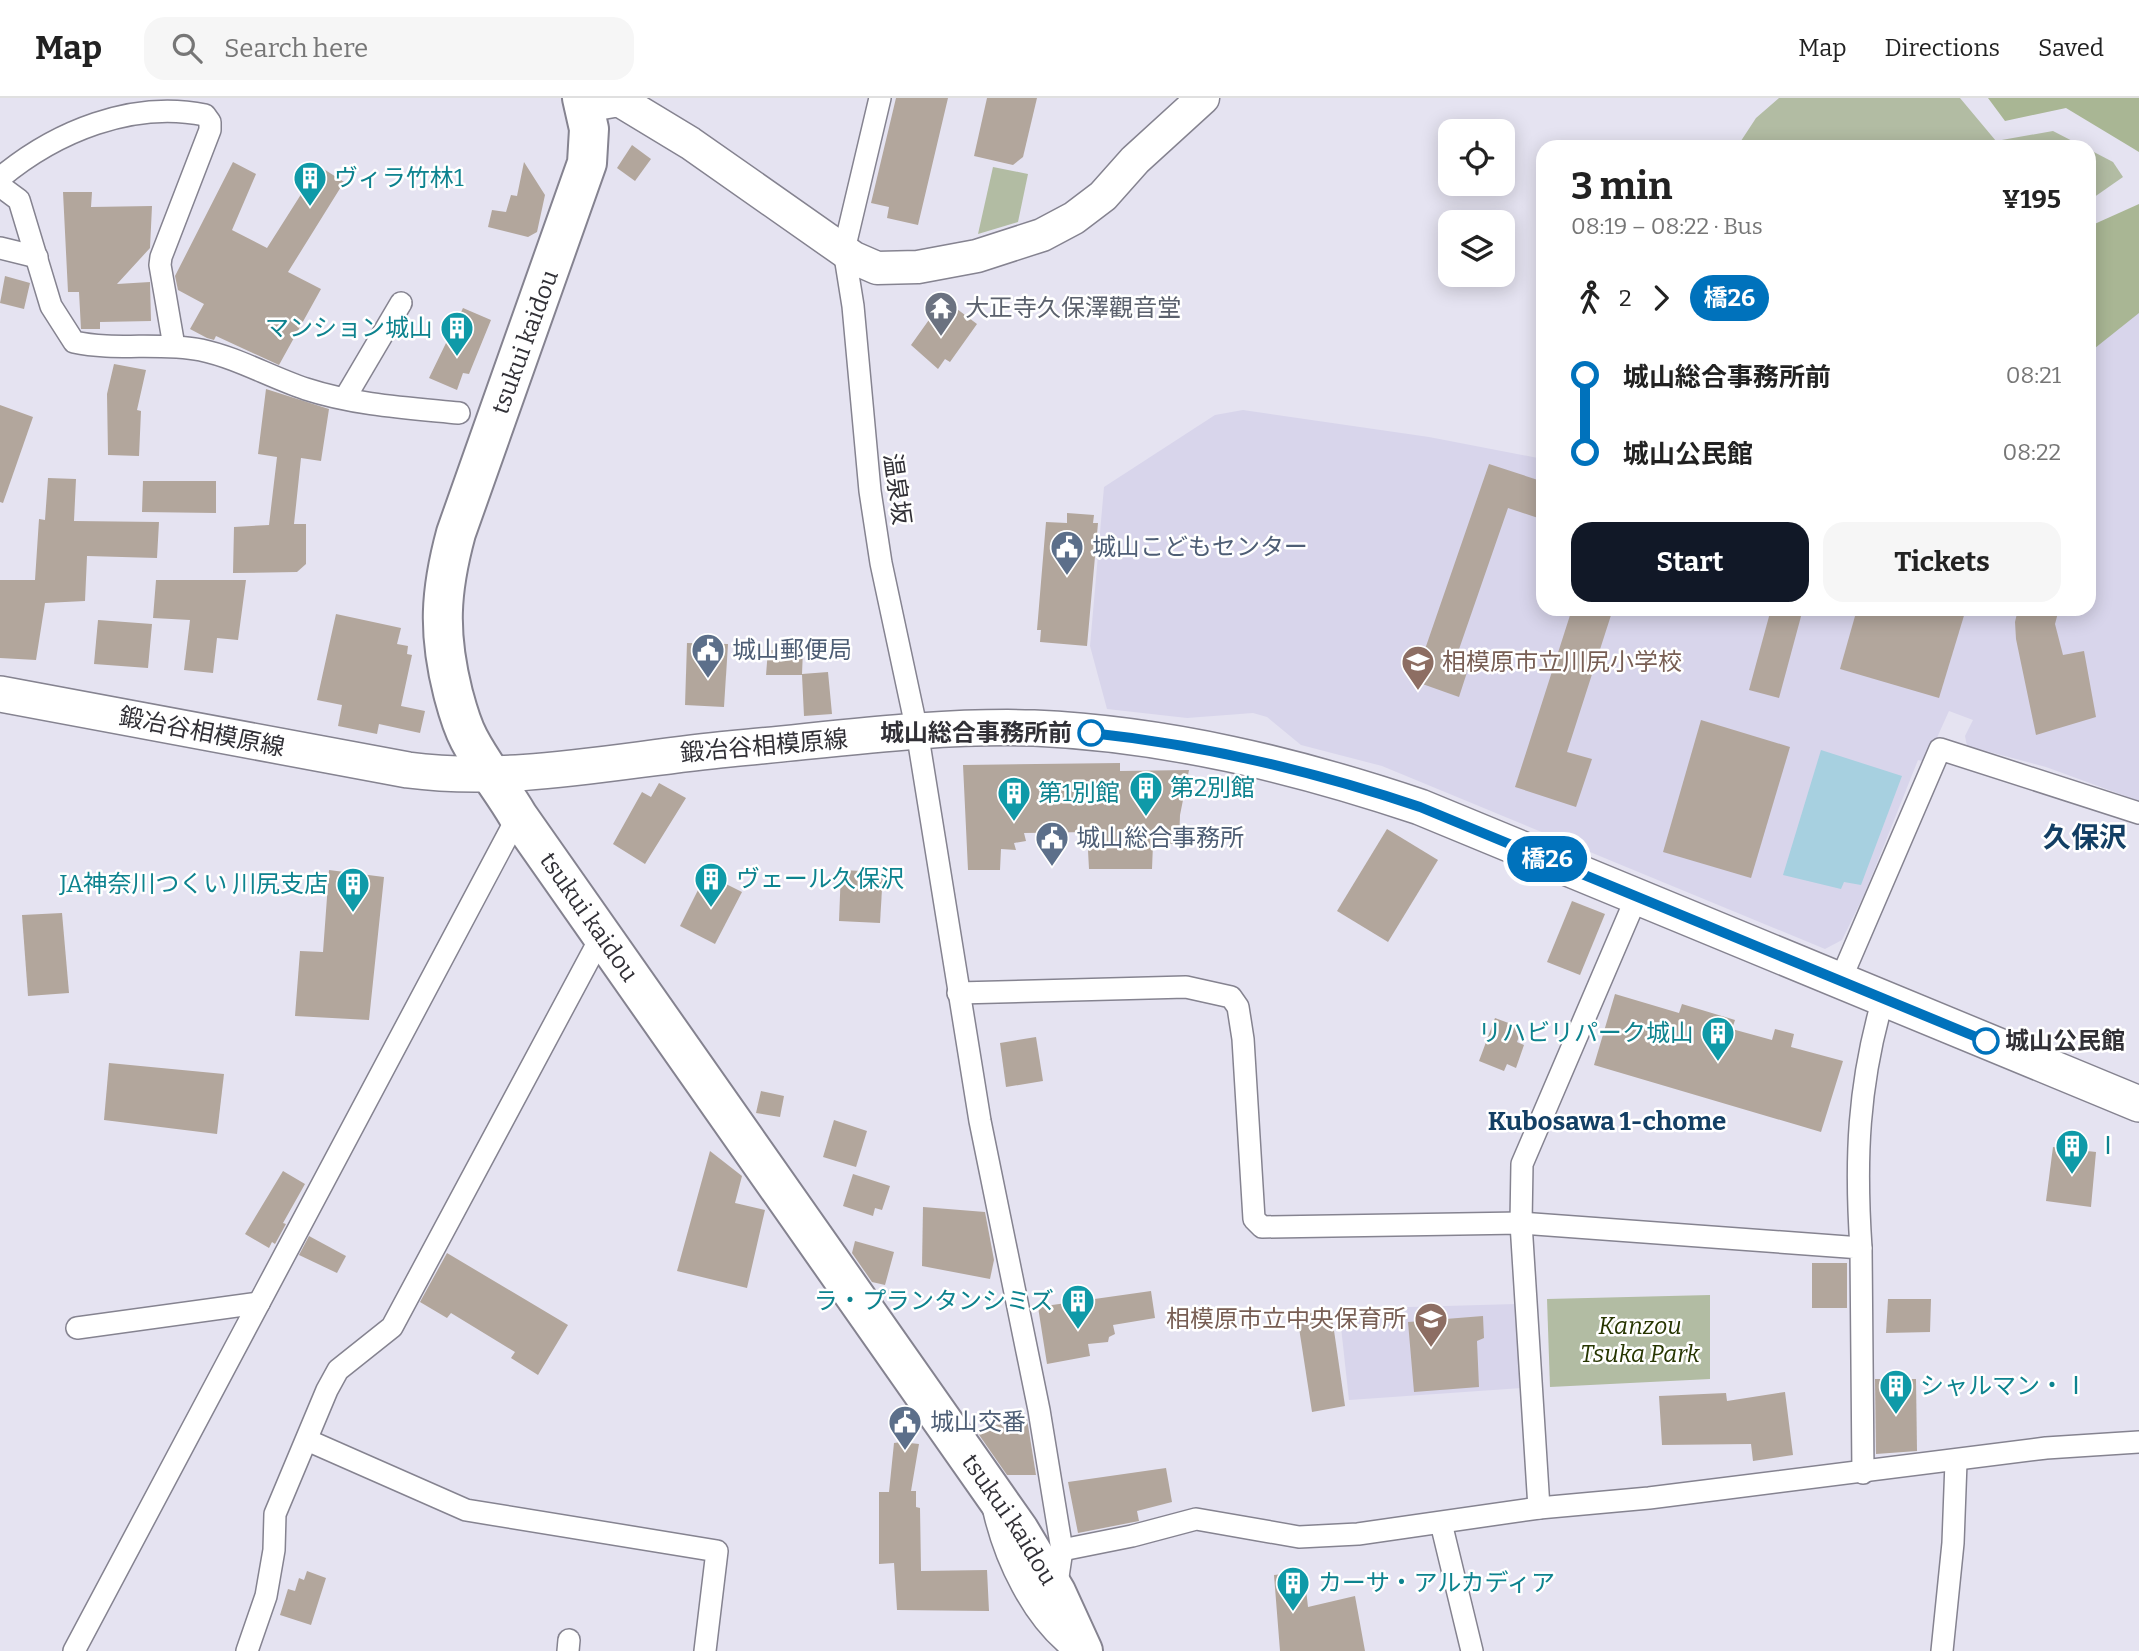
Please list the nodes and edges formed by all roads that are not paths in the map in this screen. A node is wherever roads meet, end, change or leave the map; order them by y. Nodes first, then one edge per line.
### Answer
1 (880, 98) edge
2 (1203, 98) edge
3 (584, 102) edge
4 (0, 178) edge
5 (0, 186) edge
6 (0, 248) edge
7 (844, 250) junction
8 (37, 257) junction
9 (401, 303) dead end
10 (174, 346) junction
11 (345, 398) junction
12 (459, 413) dead end
13 (0, 694) edge
14 (917, 732) junction
15 (490, 774) junction
16 (2139, 813) edge
17 (518, 816) junction
18 (1637, 896) junction
19 (602, 935) junction
20 (1840, 981) junction
21 (958, 993) junction
22 (1883, 999) junction
23 (2139, 1104) edge
24 (1521, 1223) junction
25 (1861, 1248) junction
26 (259, 1303) junction
27 (77, 1328) dead end
28 (307, 1440) junction
29 (2139, 1442) edge
30 (1956, 1462) junction
31 (1863, 1473) junction
32 (992, 1493) junction
33 (1539, 1508) junction
34 (1441, 1523) junction
35 (1062, 1550) junction
36 (1056, 1592) junction
37 (74, 1651) edge
38 (247, 1651) edge
39 (705, 1651) edge
40 (1077, 1651) edge
41 (1083, 1651) edge
42 (1472, 1651) edge
43 (1942, 1651) edge

1 - 7 street
2 - 7 street
3 - 7 street
3 - 15 highway, tsukui kaidou
4 - 10 street
5 - 8 street
6 - 8 street
7 - 14 street, 温泉坂
8 - 10 street
9 - 11 street
10 - 11 street
11 - 12 street
13 - 15 main road, 鍛冶谷相模原線
14 - 15 main road, 鍛冶谷相模原線
14 - 18 main road, 鍛冶谷相模原線
14 - 21 street, 温泉坂
15 - 17 highway, tsukui kaidou
16 - 20 street
17 - 19 highway, tsukui kaidou
17 - 26 street
18 - 20 main road, 鍛冶谷相模原線
18 - 24 street
19 - 28 street
19 - 32 highway, tsukui kaidou
20 - 22 main road, 鍛冶谷相模原線
21 - 24 street
21 - 35 street, 温泉坂
22 - 23 main road, 鍛冶谷相模原線
22 - 25 street
24 - 25 street
24 - 33 street
25 - 31 street
26 - 27 street
26 - 37 street
28 - 38 street
28 - 39 street
29 - 30 street
30 - 31 street
30 - 43 street
31 - 33 street
32 - 36 highway, tsukui kaidou
32 - 40 street
33 - 34 street
34 - 35 street
34 - 42 street
35 - 36 street, 温泉坂
36 - 41 highway, tsukui kaidou

